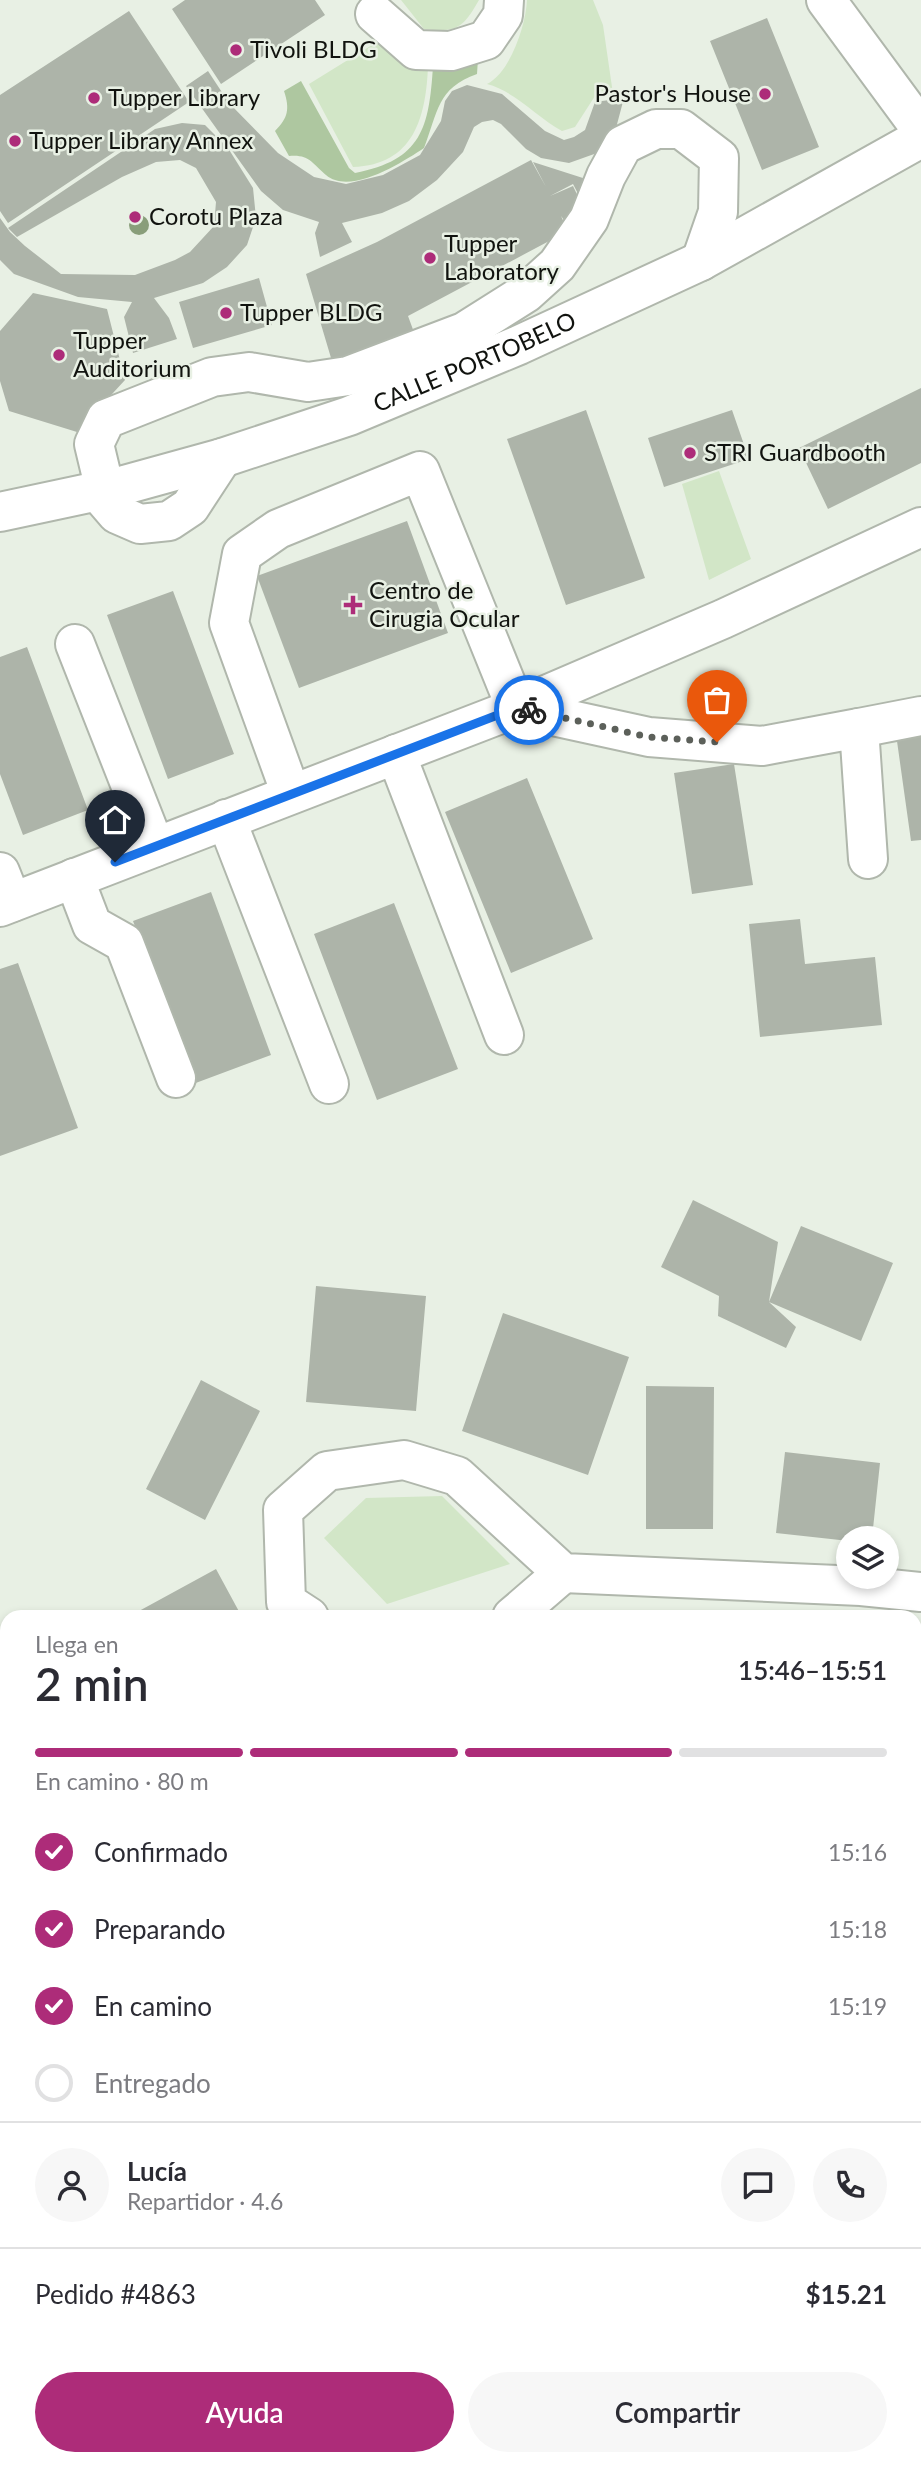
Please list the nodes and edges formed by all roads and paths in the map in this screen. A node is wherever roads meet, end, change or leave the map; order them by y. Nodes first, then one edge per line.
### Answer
1 (504, 0) edge
2 (826, 0) edge
3 (375, 14) dead end
4 (921, 129) edge
5 (921, 138) edge
6 (701, 261) junction
7 (101, 491) junction
8 (0, 512) edge
9 (921, 527) edge
10 (75, 644) dead end
11 (516, 708) junction
12 (921, 716) edge
13 (859, 728) junction
14 (396, 754) junction
15 (291, 794) junction
16 (226, 819) junction
17 (155, 847) junction
18 (868, 859) dead end
19 (74, 878) junction
20 (4, 893) edge
21 (504, 1035) dead end
22 (176, 1078) dead end
23 (329, 1084) dead end
24 (563, 1573) junction
25 (921, 1592) edge
26 (298, 1610) edge
27 (520, 1610) edge

1 - 3 street
2 - 4 street
5 - 6 street, CALLE PORTOBELO
6 - 7 street, CALLE PORTOBELO
6 - 7 street
7 - 8 street
9 - 11 street
10 - 17 street
11 - 13 street
11 - 14 street
11 - 15 street
12 - 13 street
13 - 18 street
14 - 15 street
14 - 21 street
15 - 16 street
16 - 17 street
16 - 23 street
17 - 19 street
19 - 20 street
19 - 22 street
24 - 25 street
24 - 26 street
24 - 27 street

